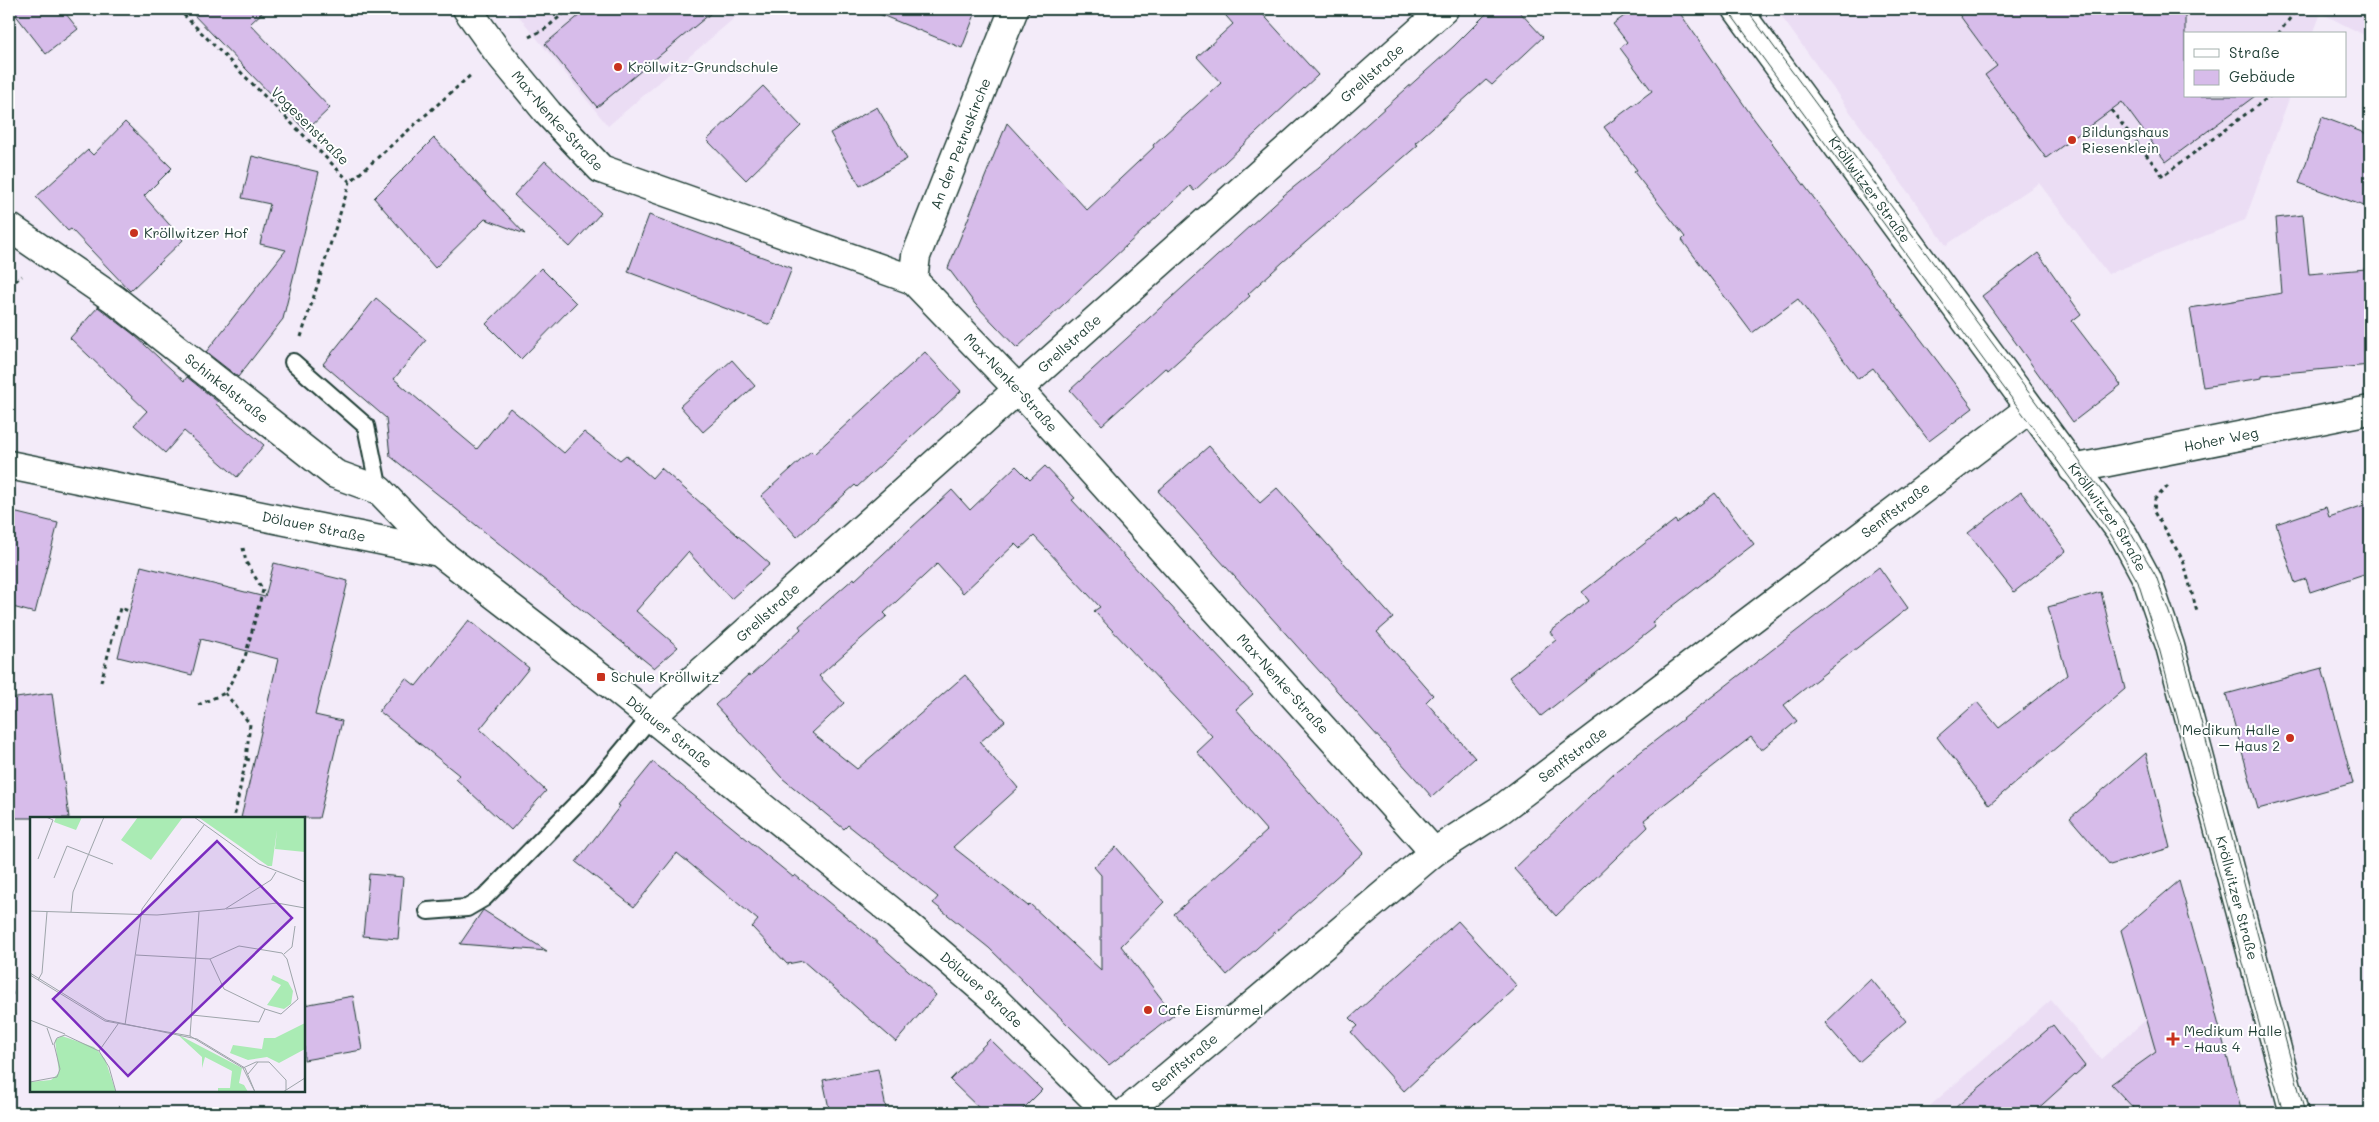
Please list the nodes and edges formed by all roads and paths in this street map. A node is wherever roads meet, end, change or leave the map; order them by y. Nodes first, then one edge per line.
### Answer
1 (178, 9) edge
2 (467, 9) edge
3 (569, 9) edge
4 (1014, 9) edge
5 (1444, 9) edge
6 (1737, 9) edge
7 (2297, 9) edge
8 (2279, 32) edge
9 (498, 51) junction
10 (2267, 98) edge
11 (2111, 110) dead end
12 (350, 182) junction
13 (9, 227) edge
14 (913, 280) junction
15 (293, 362) joint
16 (1018, 389) junction
17 (2029, 409) junction
18 (2370, 410) edge
19 (9, 465) edge
20 (2073, 469) junction
21 (2174, 482) dead end
22 (379, 490) junction
23 (241, 513) junction
24 (439, 552) junction
25 (129, 611) dead end
26 (2198, 616) dead end
27 (101, 682) dead end
28 (225, 693) junction
29 (198, 705) dead end
30 (650, 718) junction
31 (246, 758) junction
32 (254, 761) dead end
33 (234, 817) edge
34 (1434, 852) junction
35 (428, 911) dead end
36 (1109, 1113) edge
37 (1125, 1113) edge
38 (2294, 1113) edge

1 - 12 path, Vogesenstraße
2 - 9 street
3 - 9 path, Vogesenstraße
4 - 14 street, An der Petruskirche
5 - 16 street, Grellstraße
6 - 17 street, Kröllwitzer Straße
7 - 8 path
9 - 12 path, Vogesenstraße
9 - 14 street, Max-Nenke-Straße
10 - 11 path
12 - 15 path
13 - 22 street, Schinkelstraße
14 - 16 street, Max-Nenke-Straße
15 - 22 lane
16 - 30 street, Grellstraße
16 - 34 street, Max-Nenke-Straße
17 - 20 street, Kröllwitzer Straße
17 - 34 street, Senffstraße
18 - 20 street, Hoher Weg
19 - 23 street, Dölauer Straße
20 - 38 street, Kröllwitzer Straße
21 - 26 path
22 - 24 street, Schinkelstraße
23 - 24 street, Dölauer Straße
23 - 28 path
24 - 30 street, Dölauer Straße
25 - 27 path
28 - 29 path
28 - 31 path
30 - 35 lane
30 - 36 street, Dölauer Straße
31 - 32 path
31 - 33 path
34 - 37 street, Senffstraße

